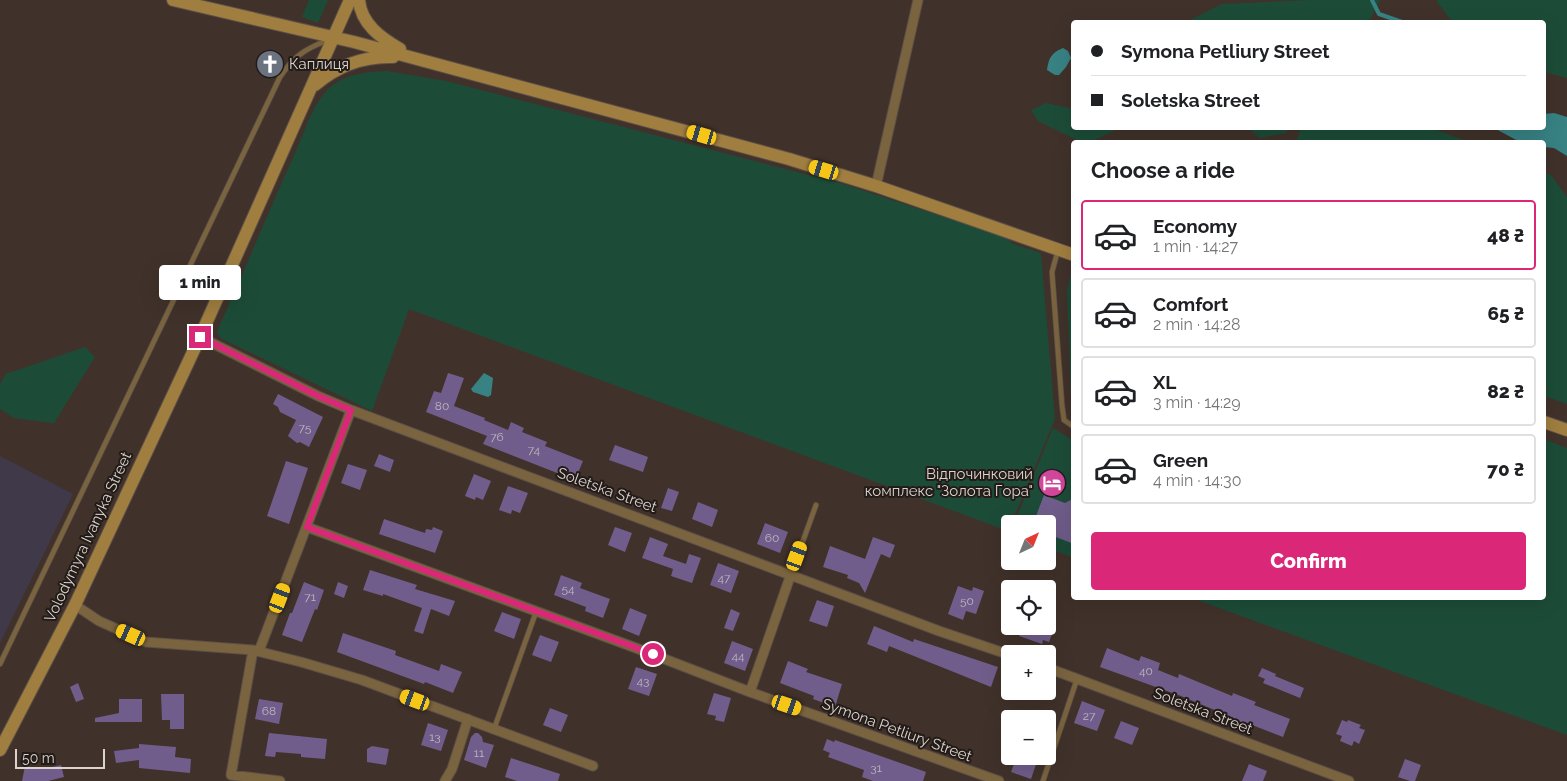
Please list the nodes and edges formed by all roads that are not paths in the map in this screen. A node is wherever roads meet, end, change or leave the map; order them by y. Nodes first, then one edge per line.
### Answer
1 (173, 0) edge
2 (350, 0) edge
3 (358, 0) edge
4 (918, 0) edge
5 (335, 37) junction
6 (415, 58) junction
7 (312, 88) junction
8 (876, 186) junction
9 (1058, 249) junction
10 (1071, 254) edge
11 (200, 337) junction
12 (351, 410) junction
13 (1546, 423) edge
14 (1071, 425) edge
15 (1567, 430) edge
16 (816, 505) dead end
17 (307, 527) junction
18 (791, 574) junction
19 (75, 605) junction
20 (536, 612) junction
21 (256, 650) junction
22 (1001, 652) edge
23 (0, 664) edge
24 (1056, 671) edge
25 (1077, 678) junction
26 (750, 692) junction
27 (468, 719) junction
28 (494, 729) junction
29 (0, 750) edge
30 (593, 766) dead end
31 (280, 781) edge
32 (445, 781) edge
33 (999, 781) edge
34 (1043, 781) edge
35 (1349, 781) edge

1 - 5 main road
2 - 5 main road, Volodymyra Ivanyka Street
3 - 6 main road
4 - 8 street
5 - 6 main road
5 - 7 main road, Volodymyra Ivanyka Street
5 - 23 lane
6 - 7 main road
6 - 8 main road
7 - 11 main road, Volodymyra Ivanyka Street
8 - 9 main road
9 - 10 main road
9 - 14 lane
11 - 12 street, Soletska Street
11 - 19 main road, Volodymyra Ivanyka Street
12 - 17 street
12 - 18 street, Soletska Street
13 - 15 main road
16 - 18 lane
17 - 20 street, Symona Petliury Street
17 - 21 street
18 - 22 street, Soletska Street
18 - 26 street
19 - 21 street
19 - 29 main road, Volodymyra Ivanyka Street
20 - 26 street, Symona Petliury Street
20 - 28 lane
21 - 27 street
21 - 31 street
24 - 25 street, Soletska Street
25 - 34 lane
25 - 35 street, Soletska Street
26 - 33 street, Symona Petliury Street
27 - 28 street
27 - 32 street
28 - 30 street

